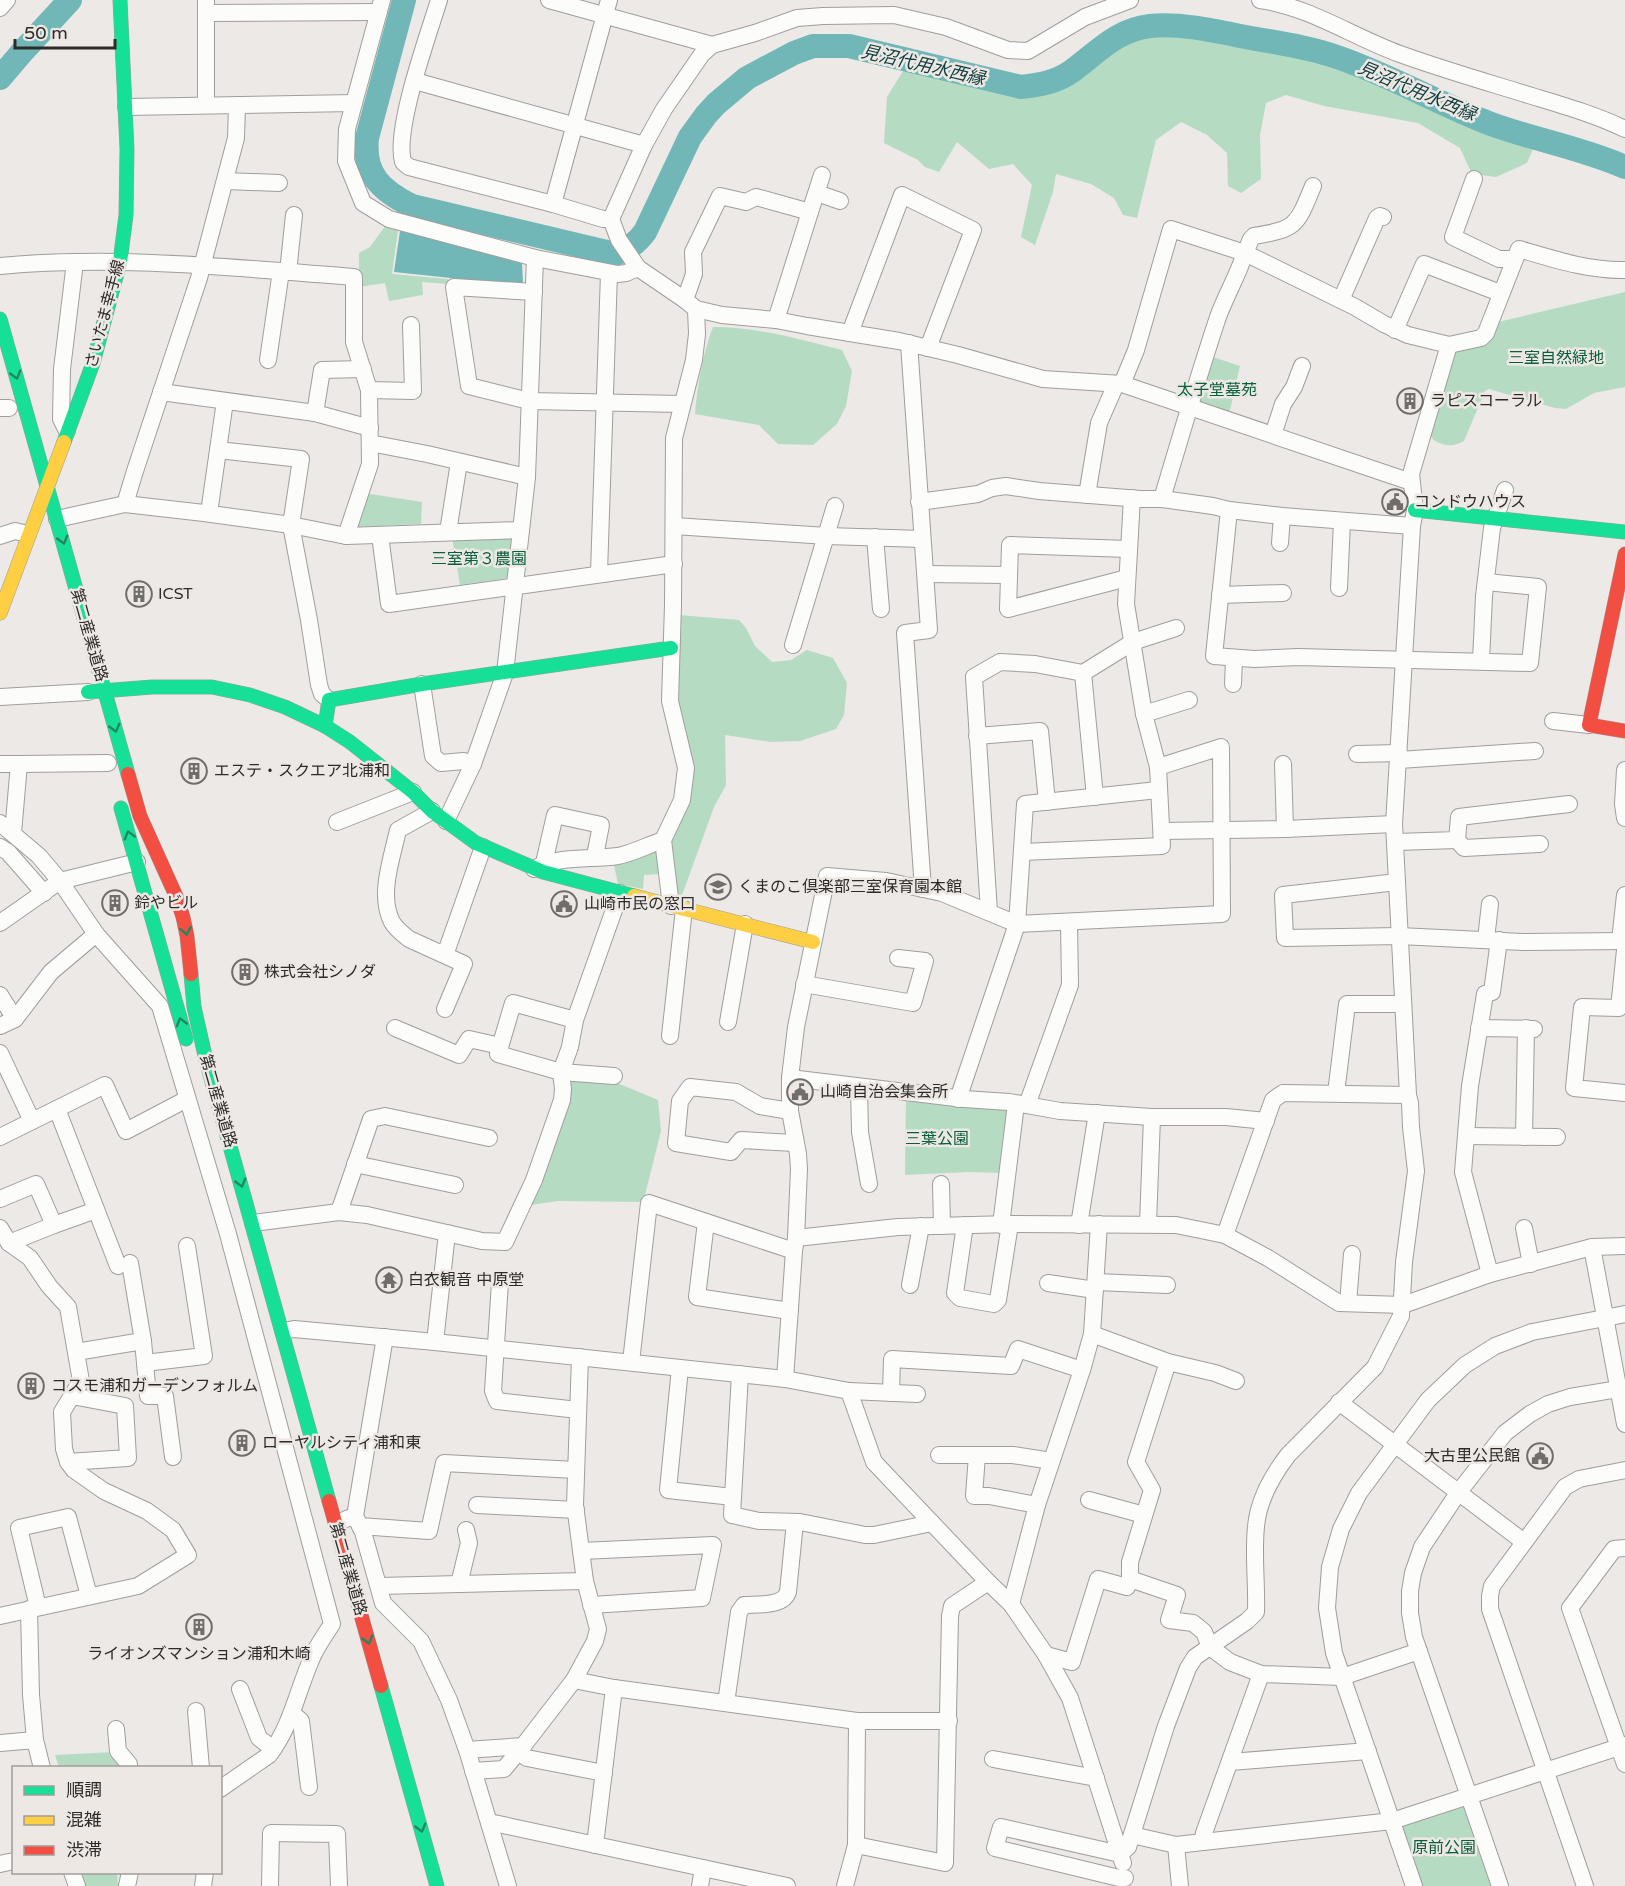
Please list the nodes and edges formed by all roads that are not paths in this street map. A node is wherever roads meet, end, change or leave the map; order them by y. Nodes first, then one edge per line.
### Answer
1 (7, 0) edge
2 (120, 0) edge
3 (439, 0) edge
4 (549, 0) edge
5 (1130, 0) edge
6 (1260, 0) edge
7 (381, 6) edge
8 (206, 7) edge
9 (0, 8) edge
10 (606, 8) edge
11 (712, 45) junction
12 (415, 81) junction
13 (354, 103) junction
14 (206, 105) junction
15 (237, 105) junction
16 (126, 107) junction
17 (573, 126) junction
18 (1625, 129) edge
19 (644, 145) junction
20 (822, 175) dead end
21 (1474, 179) dead end
22 (226, 181) junction
23 (279, 183) dead end
24 (1313, 186) dead end
25 (817, 193) junction
26 (840, 201) dead end
27 (553, 204) junction
28 (810, 212) junction
29 (294, 214) dead end
30 (1383, 217) dead end
31 (611, 219) junction
32 (1245, 253) junction
33 (535, 258) junction
34 (1514, 259) junction
35 (75, 262) junction
36 (120, 262) junction
37 (635, 264) junction
38 (202, 265) junction
39 (0, 266) edge
40 (1625, 270) edge
41 (284, 272) junction
42 (609, 273) junction
43 (534, 292) junction
44 (1500, 293) junction
45 (1341, 300) junction
46 (691, 304) junction
47 (0, 318) edge
48 (776, 320) junction
49 (411, 325) dead end
50 (1395, 330) junction
51 (850, 333) junction
52 (909, 343) junction
53 (1449, 345) junction
54 (928, 348) junction
55 (268, 360) dead end
56 (1302, 366) dead end
57 (363, 369) junction
58 (1119, 384) junction
59 (369, 390) junction
60 (161, 392) junction
61 (225, 401) junction
62 (530, 401) junction
63 (605, 403) junction
64 (682, 404) junction
65 (1190, 407) junction
66 (315, 413) junction
67 (67, 431) junction
68 (1273, 435) junction
69 (370, 436) junction
70 (218, 450) junction
71 (459, 462) junction
72 (527, 477) junction
73 (1411, 482) junction
74 (47, 484) junction
75 (32, 490) dead end
76 (1505, 490) dead end
77 (1087, 495) junction
78 (1132, 498) junction
79 (1162, 499) junction
80 (919, 502) junction
81 (125, 504) junction
82 (835, 506) dead end
83 (38, 509) junction
84 (1229, 510) junction
85 (208, 513) junction
86 (1282, 516) junction
87 (1414, 518) junction
88 (57, 519) junction
89 (1494, 519) junction
90 (1342, 522) junction
91 (291, 525) junction
92 (674, 526) junction
93 (521, 530) junction
94 (448, 532) junction
95 (1625, 532) edge
96 (36, 533) junction
97 (380, 535) junction
98 (0, 536) edge
99 (346, 536) junction
100 (827, 536) junction
101 (876, 537) junction
102 (922, 539) junction
103 (1280, 543) dead end
104 (1129, 549) junction
105 (1625, 554) edge
106 (674, 564) junction
107 (598, 573) junction
108 (926, 574) junction
109 (1009, 575) junction
110 (1127, 578) junction
111 (1486, 582) junction
112 (515, 586) junction
113 (1339, 588) dead end
114 (1283, 593) dead end
115 (1220, 595) junction
116 (881, 609) dead end
117 (0, 613) edge
118 (1176, 628) dead end
119 (1133, 642) junction
120 (793, 645) dead end
121 (671, 648) junction
122 (1234, 659) junction
123 (1403, 660) junction
124 (1481, 661) junction
125 (505, 673) junction
126 (1083, 673) junction
127 (422, 684) junction
128 (1233, 684) dead end
129 (92, 691) junction
130 (0, 698) edge
131 (329, 700) junction
132 (1189, 700) dead end
133 (1144, 714) junction
134 (1553, 721) dead end
135 (1589, 725) junction
136 (325, 726) junction
137 (1625, 731) edge
138 (977, 736) junction
139 (1535, 751) dead end
140 (1357, 754) dead end
141 (1399, 757) junction
142 (108, 763) dead end
143 (0, 764) edge
144 (19, 764) junction
145 (473, 764) junction
146 (1283, 764) dead end
147 (1158, 767) junction
148 (1625, 770) edge
149 (1158, 790) junction
150 (413, 792) junction
151 (118, 796) dead end
152 (1095, 796) junction
153 (1047, 802) junction
154 (1569, 804) dead end
155 (439, 816) junction
156 (1625, 818) edge
157 (337, 822) dead end
158 (1394, 824) junction
159 (7, 828) edge
160 (1285, 829) junction
161 (1222, 830) junction
162 (1162, 831) junction
163 (663, 840) junction
164 (1457, 840) junction
165 (1396, 842) junction
166 (1540, 844) dead end
167 (0, 847) edge
168 (483, 847) junction
169 (1022, 852) junction
170 (595, 856) junction
171 (137, 862) junction
172 (539, 866) junction
173 (60, 881) junction
174 (1397, 882) junction
175 (923, 889) junction
176 (44, 893) junction
177 (620, 893) junction
178 (1625, 895) edge
179 (1490, 904) dead end
180 (677, 908) junction
181 (989, 912) junction
182 (1069, 921) junction
183 (0, 923) edge
184 (745, 924) junction
185 (1017, 924) junction
186 (96, 934) junction
187 (1400, 936) junction
188 (1492, 940) junction
189 (813, 942) junction
190 (1623, 944) edge
191 (445, 955) junction
192 (898, 958) dead end
193 (804, 984) junction
194 (0, 995) edge
195 (1402, 1004) junction
196 (445, 1009) dead end
197 (575, 1020) junction
198 (8, 1022) edge
199 (728, 1022) dead end
200 (395, 1028) dead end
201 (1479, 1028) junction
202 (670, 1036) dead end
203 (500, 1046) junction
204 (0, 1053) edge
205 (190, 1053) dead end
206 (561, 1072) junction
207 (614, 1076) dead end
208 (790, 1078) junction
209 (858, 1087) junction
210 (1336, 1093) junction
211 (1625, 1093) edge
212 (1407, 1095) junction
213 (187, 1099) junction
214 (958, 1099) junction
215 (1022, 1104) junction
216 (57, 1109) junction
217 (206, 1111) dead end
218 (790, 1111) junction
219 (1097, 1113) junction
220 (1152, 1117) junction
221 (32, 1121) junction
222 (1266, 1121) junction
223 (1466, 1136) junction
224 (0, 1137) edge
225 (1524, 1137) junction
226 (1557, 1137) dead end
227 (489, 1138) dead end
228 (795, 1143) junction
229 (355, 1164) junction
230 (869, 1184) dead end
231 (941, 1184) dead end
232 (455, 1185) dead end
233 (0, 1199) edge
234 (96, 1210) junction
235 (339, 1212) junction
236 (706, 1221) junction
237 (253, 1223) junction
238 (1099, 1224) junction
239 (1148, 1224) junction
240 (54, 1225) junction
241 (965, 1225) junction
242 (1006, 1225) junction
243 (1079, 1225) junction
244 (921, 1226) junction
245 (942, 1226) junction
246 (0, 1228) edge
247 (1524, 1228) dead end
248 (447, 1233) junction
249 (1226, 1235) junction
250 (9, 1243) junction
251 (795, 1245) junction
252 (187, 1246) dead end
253 (1625, 1246) edge
254 (1592, 1247) junction
255 (1352, 1254) dead end
256 (1531, 1264) junction
257 (1490, 1274) junction
258 (500, 1282) dead end
259 (1048, 1283) dead end
260 (910, 1285) dead end
261 (1167, 1285) dead end
262 (1096, 1286) junction
263 (1348, 1303) junction
264 (1403, 1305) junction
265 (790, 1311) junction
266 (1625, 1314) edge
267 (1605, 1317) junction
268 (283, 1331) junction
269 (1092, 1334) junction
270 (385, 1337) junction
271 (143, 1341) junction
272 (435, 1342) junction
273 (496, 1348) junction
274 (76, 1352) junction
275 (580, 1357) junction
276 (631, 1362) junction
277 (1168, 1362) junction
278 (145, 1363) junction
279 (680, 1368) junction
280 (1082, 1371) junction
281 (740, 1374) junction
282 (785, 1379) junction
283 (1236, 1382) dead end
284 (1622, 1388) edge
285 (849, 1391) junction
286 (891, 1393) junction
287 (916, 1394) dead end
288 (72, 1396) junction
289 (1339, 1402) junction
290 (578, 1410) junction
291 (1625, 1424) edge
292 (1395, 1446) junction
293 (939, 1455) dead end
294 (977, 1455) junction
295 (173, 1457) dead end
296 (1051, 1461) junction
297 (68, 1462) junction
298 (576, 1470) junction
299 (1625, 1470) edge
300 (1458, 1493) junction
301 (733, 1497) junction
302 (1089, 1500) dead end
303 (477, 1505) dead end
304 (1037, 1505) junction
305 (576, 1510) junction
306 (1144, 1515) junction
307 (358, 1521) junction
308 (795, 1522) junction
309 (335, 1523) junction
310 (932, 1523) junction
311 (466, 1530) dead end
312 (1524, 1542) junction
313 (1625, 1548) edge
314 (581, 1551) junction
315 (1130, 1579) junction
316 (585, 1581) junction
317 (988, 1582) junction
318 (459, 1584) junction
319 (379, 1586) junction
320 (88, 1596) junction
321 (1011, 1604) junction
322 (591, 1605) junction
323 (342, 1607) dead end
324 (34, 1608) junction
325 (0, 1616) edge
326 (1210, 1647) junction
327 (1419, 1651) junction
328 (1046, 1654) junction
329 (1261, 1674) junction
330 (1342, 1677) junction
331 (574, 1680) junction
332 (614, 1688) junction
333 (240, 1689) dead end
334 (726, 1703) junction
335 (196, 1711) dead end
336 (292, 1713) junction
337 (857, 1721) junction
338 (948, 1721) junction
339 (116, 1729) dead end
340 (34, 1740) junction
341 (0, 1743) edge
342 (1622, 1746) edge
343 (273, 1749) junction
344 (521, 1749) junction
345 (466, 1750) junction
346 (1368, 1751) junction
347 (993, 1759) dead end
348 (1230, 1762) junction
349 (1625, 1764) edge
350 (42, 1766) edge
351 (129, 1766) edge
352 (201, 1766) edge
353 (473, 1771) junction
354 (1546, 1771) junction
355 (604, 1773) junction
356 (1096, 1778) junction
357 (309, 1787) dead end
358 (222, 1788) edge
359 (1468, 1795) junction
360 (1392, 1821) junction
361 (489, 1822) junction
362 (1132, 1835) junction
363 (1203, 1842) junction
364 (595, 1845) junction
365 (856, 1845) junction
366 (1176, 1845) junction
367 (1120, 1854) junction
368 (703, 1868) junction
369 (1126, 1882) edge
370 (766, 1884) edge
371 (270, 1886) edge
372 (339, 1886) edge
373 (437, 1886) edge
374 (508, 1886) edge
375 (700, 1886) edge
376 (787, 1886) edge
377 (845, 1886) edge
378 (1180, 1886) edge
379 (1414, 1886) edge
380 (1500, 1886) edge
381 (1585, 1886) edge

1 - 9 street
2 - 16 main road, さいたま幸手線
3 - 12 street
4 - 10 street
5 - 11 street
6 - 18 street
7 - 8 street
7 - 13 street
8 - 14 street
10 - 11 street
10 - 17 street
11 - 19 street
12 - 17 street
12 - 27 street
13 - 15 street
13 - 33 street
14 - 15 street
14 - 16 street
15 - 22 street
16 - 36 main road, さいたま幸手線
17 - 19 street
17 - 27 street
19 - 31 street
20 - 25 street
21 - 34 street
22 - 23 street
22 - 38 street
24 - 32 street
25 - 26 street
25 - 28 street
27 - 31 street
28 - 46 street
28 - 48 street
29 - 41 street
30 - 45 street
31 - 37 street
32 - 45 street
32 - 58 street
32 - 65 street
33 - 42 street
33 - 43 street
34 - 40 street
34 - 44 street
35 - 36 street
35 - 39 street
35 - 67 street
36 - 38 street
36 - 67 main road, さいたま幸手線
37 - 42 street
37 - 46 street
38 - 41 street
38 - 60 street
41 - 55 street
41 - 57 street
42 - 63 street
43 - 62 street
43 - 62 street
44 - 50 street
44 - 53 street
45 - 50 street
46 - 48 street
46 - 64 street
47 -> 74 main road, 第二産業道路
48 - 51 street
49 - 59 street
50 - 53 street
51 - 52 street
51 - 54 street
52 - 54 street
52 - 80 street
53 - 73 street
54 - 58 street
56 - 68 street
57 - 59 street
57 - 66 street
58 - 65 street
58 - 77 street
59 - 69 street
60 - 61 street
60 - 81 street
61 - 66 street
61 - 70 street
62 - 63 street
62 - 72 street
63 - 64 street
63 - 107 street
64 - 92 street
65 - 68 street
65 - 79 street
66 - 69 street
67 - 74 main road, さいたま幸手線
68 - 73 street
69 - 71 street
69 - 99 street
70 - 85 street
70 - 91 street
71 - 72 street
71 - 94 street
72 - 93 street
73 - 87 street
74 - 83 main road, さいたま幸手線
74 - 88 main road, 第二産業道路
75 - 83 main road
76 - 89 street
77 - 78 street
77 - 80 street
78 - 79 street
78 - 104 street
79 - 84 street
80 - 102 street
81 - 85 street
81 - 88 street
82 - 100 street
83 - 96 main road, さいたま幸手線
84 - 86 street
84 - 115 street
85 - 91 street
86 - 90 street
86 - 103 street
87 - 89 main road
87 - 90 street
87 - 123 street
88 -> 129 main road, 第二産業道路
89 - 95 main road
89 - 111 street
90 - 113 street
91 - 99 street
91 - 131 street
92 - 100 street
92 - 106 street
93 - 94 street
93 - 112 street
94 - 97 street
96 - 98 street
96 - 117 main road, さいたま幸手線
97 - 99 street
97 - 112 street
100 - 101 street
100 - 120 street
101 - 102 street
101 - 116 street
102 - 108 street
104 - 109 street
104 - 110 street
105 - 135 main road
106 - 107 street
106 - 121 street
107 - 112 street
108 - 109 street
108 - 175 street
109 - 110 street
110 - 119 street
111 - 124 street
111 - 124 street
112 - 125 street
114 - 115 street
115 - 122 street
118 - 119 street
119 - 126 street
119 - 133 street
121 - 125 main road
121 - 163 street
122 - 123 street
122 - 128 street
123 - 124 street
123 - 141 street
125 - 127 main road
125 - 145 street
126 - 138 street
126 - 152 street
127 - 131 main road
127 - 145 street
129 - 130 street
129 - 136 main road
129 -> 237 main road, 第二産業道路
131 - 136 main road
132 - 133 street
133 - 147 street
134 - 135 street
135 - 137 main road
136 - 150 main road
138 - 153 street
138 - 181 street
139 - 141 street
140 - 141 street
141 - 158 street
142 - 144 street
143 - 144 street
144 - 159 street
145 - 155 street
146 - 160 street
147 - 149 street
147 - 161 street
148 - 156 street
149 - 152 street
149 - 162 street
150 - 155 main road
150 - 157 street
171 -> 151 main road, 第二産業道路
152 - 153 street
153 - 169 street
154 - 164 street
155 - 168 main road
155 - 191 street
158 - 160 street
158 - 165 street
159 - 173 street
160 - 161 street
161 - 162 street
161 - 182 street
162 - 169 street
163 - 170 street
163 - 180 street
164 - 165 street
164 - 166 street
165 - 174 street
167 - 176 street
168 - 172 main road
168 - 191 street
169 - 185 street
170 - 172 street
170 - 172 street
171 - 173 street
205 -> 171 main road, 第二産業道路
172 - 177 main road
173 - 176 street
173 - 186 street
174 - 187 street
174 - 187 street
175 - 181 street
175 - 189 street
176 - 183 street
177 - 180 main road
177 - 197 street
178 - 190 street
179 - 188 street
180 - 184 main road
180 - 202 street
181 - 185 street
182 - 185 street
182 - 215 street
184 - 189 main road
184 - 199 street
185 - 214 street
186 - 198 street
186 - 213 street
187 - 188 street
187 - 195 street
188 - 190 street
188 - 201 street
189 - 193 street
190 - 211 street
191 - 196 street
192 - 193 street
193 - 208 street
194 - 198 street
195 - 210 street
195 - 212 street
197 - 203 street
197 - 206 street
200 - 203 street
201 - 223 street
201 - 225 street
203 - 206 street
204 - 221 street
206 - 207 street
206 - 248 street
208 - 209 street
208 - 218 street
209 - 214 street
209 - 230 street
210 - 212 street
210 - 222 street
212 - 264 street
213 - 216 street
213 - 336 street
214 - 215 street
215 - 219 street
215 - 242 street
216 - 221 street
216 - 234 street
217 - 323 main road, 第二産業道路
218 - 228 street
218 - 228 street
219 - 220 street
219 - 243 street
220 - 222 street
220 - 239 street
221 - 224 street
222 - 249 street
223 - 225 street
223 - 257 street
225 - 226 street
227 - 229 street
228 - 251 street
229 - 232 street
229 - 235 street
231 - 245 street
233 - 240 street
234 - 240 street
234 - 271 street
235 - 237 street
235 - 248 street
236 - 251 street
236 - 265 street
236 - 276 street
237 - 268 main road, 第二産業道路
238 - 239 street
238 - 243 street
238 - 262 street
239 - 249 street
240 - 250 street
241 - 242 street
241 - 242 street
241 - 245 street
242 - 243 street
244 - 245 street
244 - 251 street
244 - 260 street
246 - 250 street
247 - 256 street
248 - 272 street
249 - 263 street
250 - 274 street
251 - 265 street
252 - 278 street
253 - 254 street
254 - 256 street
254 - 267 street
255 - 263 street
256 - 257 street
257 - 264 street
258 - 273 street
259 - 262 street
261 - 262 street
262 - 269 street
263 - 264 street
264 - 289 street
265 - 282 street
266 - 267 street
267 - 284 street
267 - 292 street
268 - 270 street
268 - 309 main road, 第二産業道路
269 - 277 street
269 - 280 street
270 - 272 street
270 - 307 street
271 - 274 street
271 - 278 street
272 - 273 street
273 - 275 street
273 - 290 street
274 - 288 street
275 - 276 street
275 - 290 street
276 - 279 street
277 - 283 street
277 - 306 street
278 - 295 street
279 - 281 street
279 - 301 street
280 - 286 street
280 - 296 street
281 - 282 street
281 - 301 street
282 - 285 street
284 - 291 street
284 - 300 street
285 - 286 street
285 - 310 street
286 - 287 street
288 - 297 street
288 - 297 street
289 - 292 street
289 - 326 street
290 - 298 street
292 - 300 street
292 - 330 street
293 - 294 street
294 - 296 street
294 - 304 street
296 - 304 street
297 - 320 street
298 - 305 street
298 - 307 street
299 - 312 street
300 - 312 street
300 - 327 street
301 - 308 street
302 - 306 street
303 - 305 street
304 - 321 street
305 - 314 street
306 - 315 street
307 - 309 street
307 - 319 street
308 - 310 street
308 - 334 street
309 -> 373 main road, 第二産業道路
310 - 317 street
311 - 318 street
312 - 354 street
313 - 342 street
314 - 316 street
314 - 322 street
315 - 326 street
315 - 328 street
316 - 318 street
316 - 322 street
317 - 321 street
317 - 338 street
318 - 319 street
319 - 345 street
320 - 324 street
320 - 324 street
321 - 328 street
322 - 331 street
324 - 325 street
324 - 340 street
326 - 329 street
326 - 362 street
327 - 330 street
327 - 359 street
328 - 356 street
329 - 330 street
329 - 348 street
330 - 346 street
331 - 332 street
331 - 344 street
332 - 334 street
332 - 355 street
333 - 343 street
334 - 337 street
335 - 352 street
336 - 343 street
336 - 357 street
337 - 338 street
337 - 365 street
338 - 365 street
339 - 351 street
340 - 341 street
340 - 350 street
342 - 349 street
342 - 354 street
343 - 358 street
344 - 345 street
344 - 353 street
344 - 355 street
345 - 353 street
346 - 348 street
346 - 360 street
347 - 356 street
348 - 363 street
353 - 361 street
354 - 359 street
354 - 381 street
355 - 364 street
356 - 367 street
359 - 360 street
359 - 380 street
360 - 363 street
360 - 379 street
361 - 364 street
361 - 374 street
362 - 366 street
362 - 367 street
363 - 366 street
364 - 368 street
365 - 377 street
366 - 378 street
367 - 369 street
367 - 369 street
368 - 370 street
368 - 375 street
370 - 376 street
371 - 372 street

